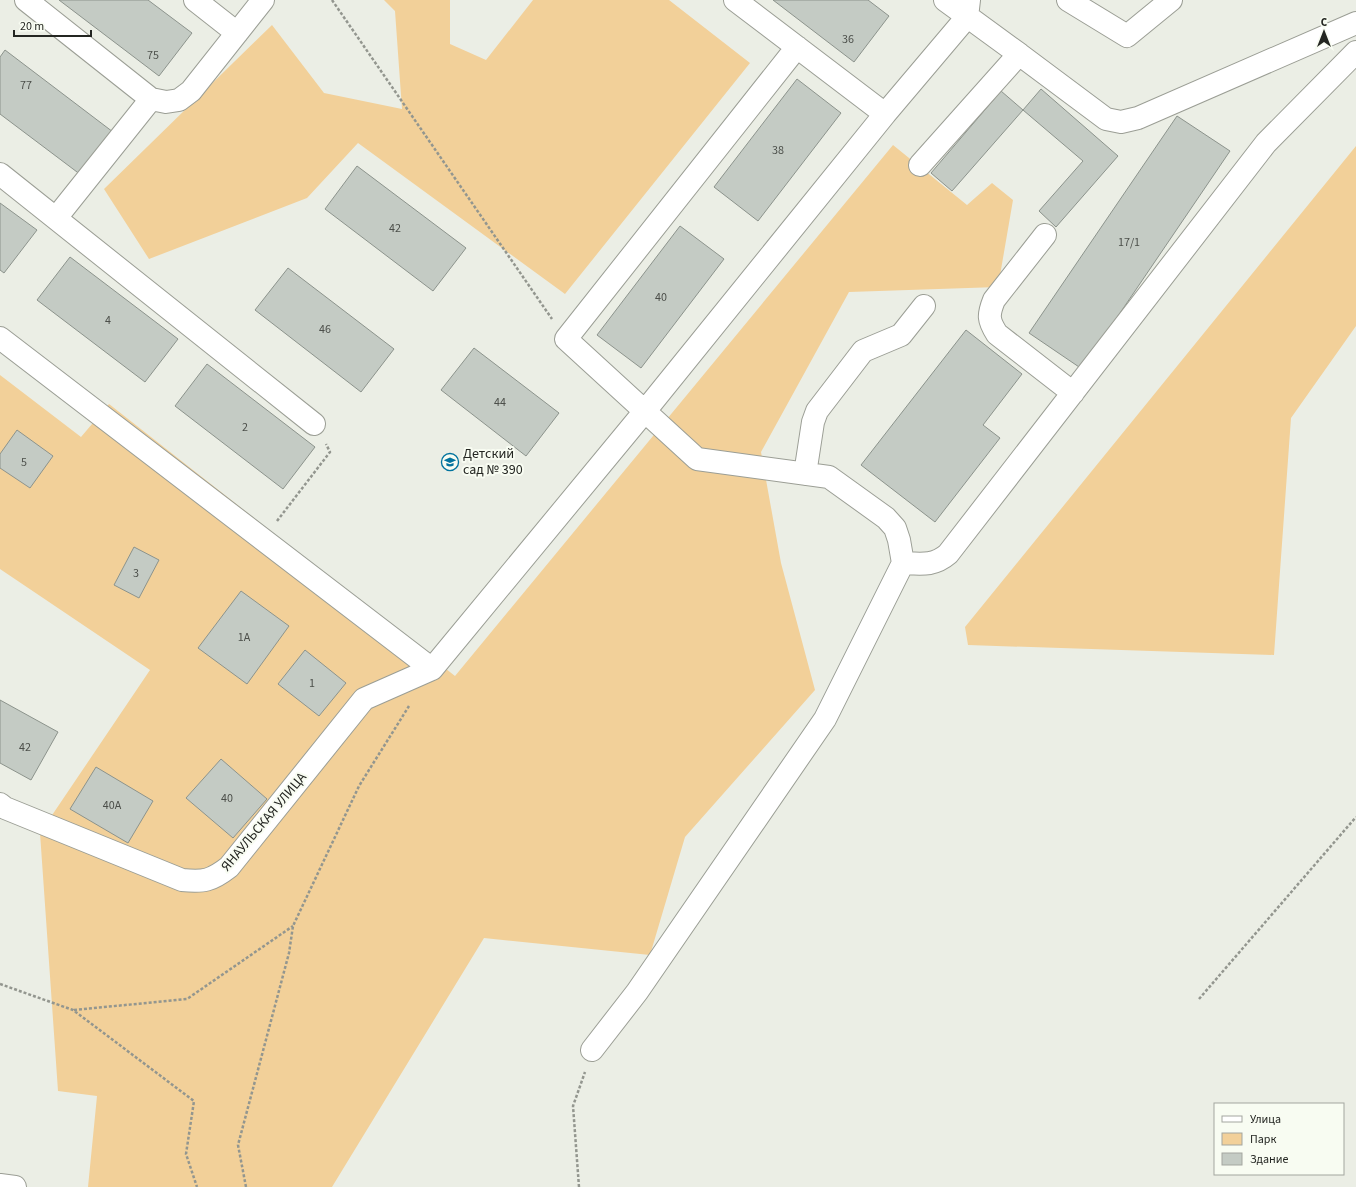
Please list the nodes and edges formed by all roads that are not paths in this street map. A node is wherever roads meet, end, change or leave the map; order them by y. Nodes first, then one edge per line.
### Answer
1 (26, 0) edge
2 (195, 0) edge
3 (735, 0) edge
4 (945, 0) edge
5 (1068, 0) edge
6 (1171, 0) edge
7 (260, 1) edge
8 (968, 8) edge
9 (1356, 23) edge
10 (237, 33) junction
11 (796, 47) junction
12 (1356, 52) edge
13 (1019, 54) junction
14 (151, 99) junction
15 (885, 114) junction
16 (920, 165) dead end
17 (0, 174) edge
18 (56, 218) junction
19 (1045, 235) dead end
20 (924, 306) dead end
21 (0, 338) edge
22 (1073, 392) junction
23 (645, 411) junction
24 (314, 424) road end
25 (805, 474) junction
26 (904, 562) junction
27 (432, 669) junction
28 (0, 804) edge
29 (592, 1050) road end
30 (0, 1185) edge
31 (15, 1187) edge

1 - 14 street
2 - 10 street
3 - 11 street
4 - 8 street
5 - 6 street
7 - 10 street
8 - 13 street
8 - 15 street
9 - 13 street
10 - 14 street
11 - 15 street
11 - 23 street
12 - 22 street
13 - 16 street
14 - 18 street
15 - 23 street
17 - 18 street
18 - 24 street
19 - 22 street
20 - 25 street
21 - 27 street
22 - 26 street
23 - 25 street
23 - 27 street
25 - 26 street
26 - 29 street
27 - 28 street, ЯНАУЛЬСКАЯ УЛИЦА
30 - 31 street

